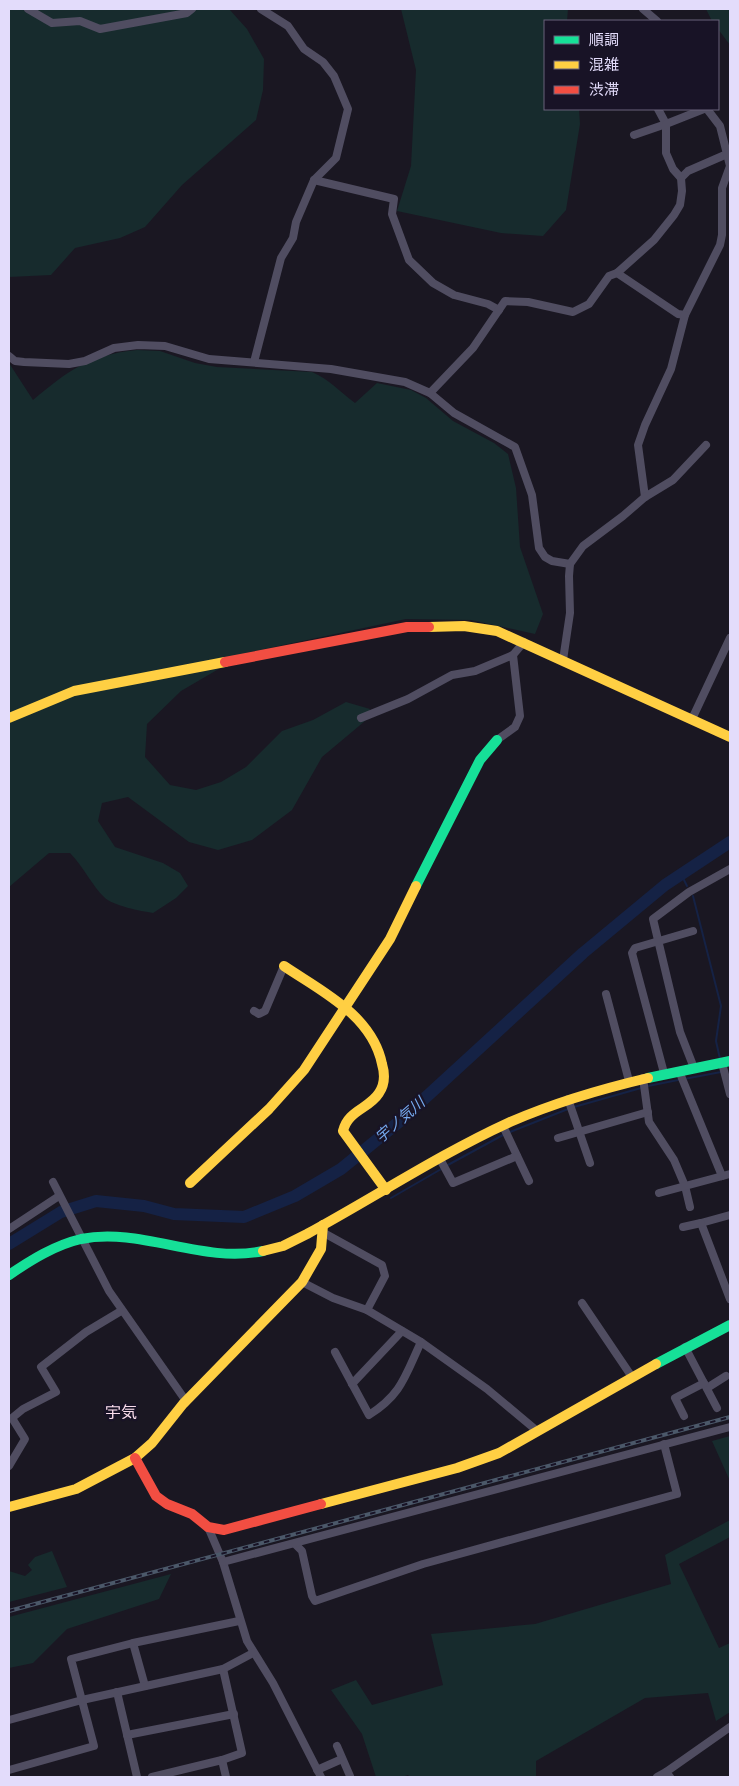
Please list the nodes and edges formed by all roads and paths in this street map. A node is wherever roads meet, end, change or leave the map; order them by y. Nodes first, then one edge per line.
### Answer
1 (28, 9) edge
2 (192, 9) edge
3 (261, 9) edge
4 (643, 9) edge
5 (656, 20) edge
6 (659, 110) edge
7 (702, 110) edge
8 (706, 110) edge
9 (666, 124) junction
10 (634, 136) dead end
11 (728, 143) edge
12 (727, 154) junction
13 (681, 178) junction
14 (314, 180) junction
15 (618, 273) junction
16 (499, 310) junction
17 (685, 315) junction
18 (9, 356) edge
19 (254, 362) junction
20 (430, 393) junction
21 (706, 445) dead end
22 (645, 497) junction
23 (570, 564) junction
24 (730, 638) edge
25 (524, 642) junction
26 (513, 655) junction
27 (563, 660) junction
28 (9, 718) edge
29 (361, 718) dead end
30 (692, 719) junction
31 (730, 737) edge
32 (497, 740) joint
33 (730, 869) edge
34 (693, 931) dead end
35 (657, 941) junction
36 (284, 966) joint
37 (606, 994) dead end
38 (347, 1008) junction
39 (254, 1011) dead end
40 (726, 1062) edge
41 (694, 1068) junction
42 (679, 1070) junction
43 (664, 1073) junction
44 (643, 1078) junction
45 (629, 1081) junction
46 (730, 1094) edge
47 (568, 1099) junction
48 (648, 1112) junction
49 (503, 1126) junction
50 (579, 1132) junction
51 (558, 1138) dead end
52 (517, 1156) junction
53 (440, 1159) junction
54 (590, 1162) dead end
55 (730, 1174) edge
56 (722, 1176) junction
57 (529, 1181) dead end
58 (53, 1182) dead end
59 (190, 1183) dead end
60 (685, 1186) junction
61 (386, 1190) junction
62 (659, 1193) dead end
63 (60, 1198) junction
64 (690, 1207) dead end
65 (730, 1216) edge
66 (701, 1223) junction
67 (684, 1227) dead end
68 (9, 1229) edge
69 (324, 1229) junction
70 (82, 1239) junction
71 (9, 1275) edge
72 (302, 1282) junction
73 (730, 1299) edge
74 (582, 1303) dead end
75 (367, 1310) junction
76 (121, 1311) junction
77 (730, 1324) edge
78 (402, 1331) junction
79 (421, 1342) junction
80 (685, 1347) junction
81 (335, 1352) dead end
82 (726, 1376) dead end
83 (632, 1377) junction
84 (352, 1384) junction
85 (706, 1385) junction
86 (186, 1401) junction
87 (717, 1408) dead end
88 (684, 1416) dead end
89 (730, 1428) edge
90 (536, 1430) junction
91 (664, 1444) junction
92 (135, 1458) junction
93 (9, 1466) edge
94 (9, 1507) edge
95 (208, 1527) junction
96 (296, 1544) junction
97 (223, 1562) junction
98 (239, 1621) junction
99 (133, 1643) junction
100 (253, 1653) junction
101 (223, 1669) junction
102 (145, 1686) junction
103 (117, 1692) junction
104 (82, 1700) junction
105 (234, 1714) junction
106 (9, 1720) edge
107 (730, 1727) edge
108 (127, 1735) junction
109 (337, 1746) dead end
110 (342, 1759) junction
111 (222, 1760) junction
112 (9, 1770) edge
113 (319, 1774) edge
114 (668, 1775) edge
115 (350, 1776) edge
116 (137, 1777) edge
117 (152, 1777) edge
118 (226, 1777) edge
119 (656, 1777) edge

1 - 2 street
3 - 14 street
4 - 5 street
6 - 9 street
7 - 9 street
8 - 11 street
9 - 10 street
9 - 13 street
11 - 12 street
12 - 13 street
12 - 17 street
13 - 15 street
14 - 16 street
14 - 19 street
15 - 16 street
15 - 17 street
16 - 20 street
17 - 22 street
18 - 19 street
19 - 20 street
20 - 23 street
21 - 22 street
22 - 23 street
23 - 27 street
24 - 30 street
25 - 26 street
25 - 27 street
25 - 28 street
26 - 29 street
26 - 32 street
27 - 30 street
30 - 31 street
32 - 38 street
33 - 35 street
34 - 35 street
35 - 41 street
35 - 43 street
36 - 38 street
36 - 39 street
37 - 45 street
38 - 59 street
38 - 61 street
40 - 41 street
40 - 46 street
41 - 42 street
42 - 43 street
42 - 56 street
43 - 44 street
44 - 45 street
44 - 48 street
45 - 47 street
47 - 49 street
47 - 50 street
48 - 50 street
48 - 60 street
49 - 52 street
49 - 53 street
50 - 51 street
50 - 54 street
52 - 53 street
52 - 57 street
53 - 61 street
55 - 56 street
56 - 60 street
58 - 63 street
60 - 62 street
60 - 64 street
61 - 69 street
63 - 68 street
63 - 70 street
65 - 66 street
66 - 67 street
66 - 73 street
69 - 70 street
69 - 72 street
69 - 75 street
70 - 71 street
70 - 76 street
72 - 75 street
72 - 86 street
74 - 83 street
75 - 78 street
76 - 86 street
76 - 93 street
77 - 80 street
78 - 79 street
78 - 84 street
79 - 84 street
79 - 90 street
80 - 83 street
80 - 85 street
81 - 84 street
82 - 85 street
83 - 90 street
85 - 87 street
85 - 88 street
86 - 92 street
89 - 91 street
90 - 95 street
91 - 96 street
91 - 96 street
92 - 94 street
92 - 95 street
95 - 97 street
96 - 97 street
97 - 98 street
98 - 99 street
98 - 100 street
99 - 102 street
99 - 104 street
100 - 101 street
100 - 113 street
101 - 102 street
101 - 105 street
102 - 103 street
103 - 104 street
103 - 108 street
104 - 106 street
104 - 112 street
105 - 108 street
105 - 111 street
107 - 114 street
108 - 116 street
109 - 110 street
110 - 113 street
110 - 115 street
111 - 117 street
111 - 118 street
114 - 119 street

